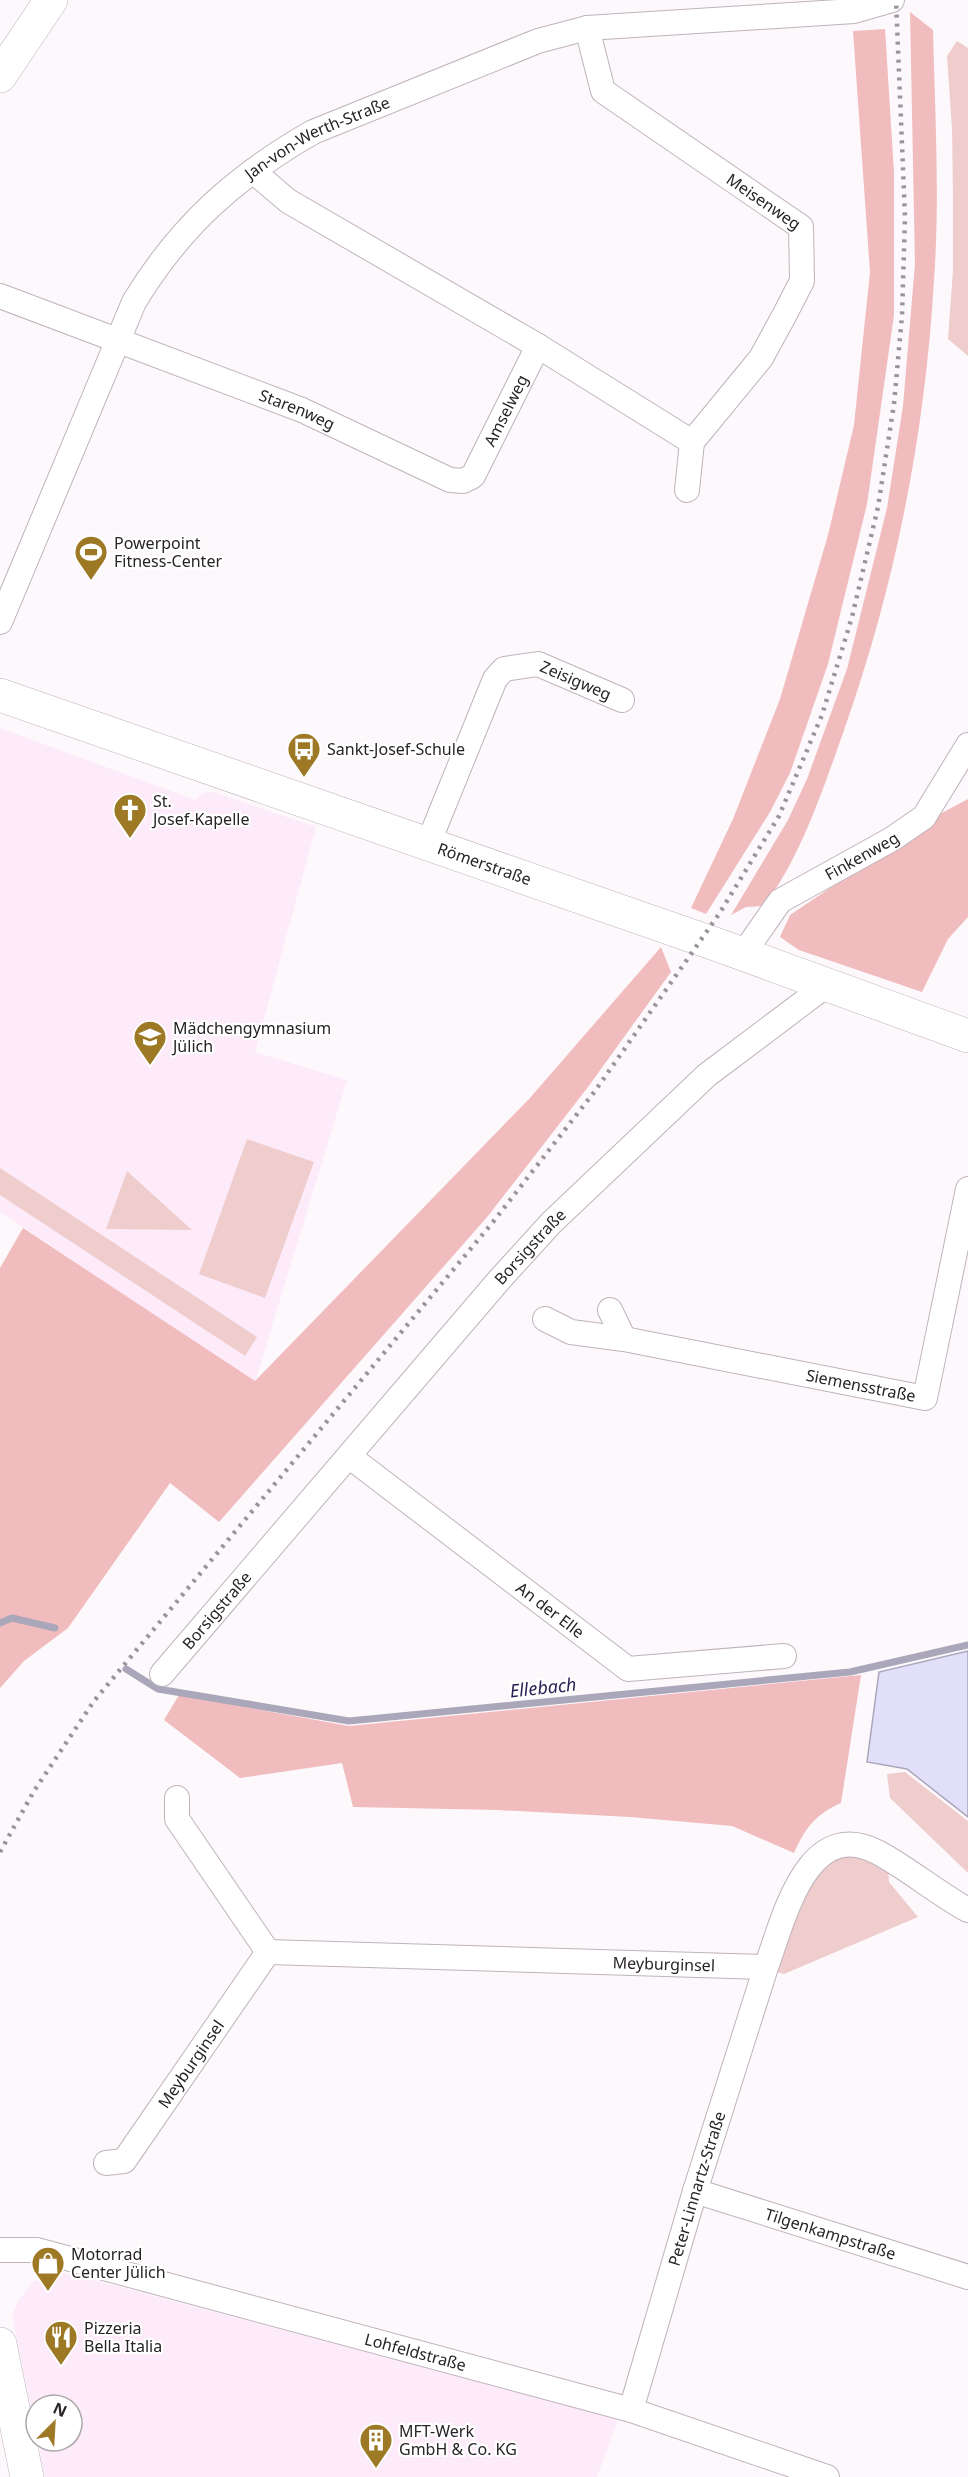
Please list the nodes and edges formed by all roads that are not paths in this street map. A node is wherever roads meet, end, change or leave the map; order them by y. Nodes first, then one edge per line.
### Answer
1 (51, 0) edge
2 (892, 0) edge
3 (728, 9) edge
4 (587, 28) junction
5 (0, 76) edge
6 (253, 171) junction
7 (0, 296) edge
8 (116, 341) junction
9 (538, 346) junction
10 (692, 442) junction
11 (473, 476) joint
12 (687, 490) dead end
13 (0, 622) edge
14 (0, 695) edge
15 (622, 700) dead end
16 (968, 745) edge
17 (428, 844) junction
18 (743, 954) junction
19 (828, 984) junction
20 (968, 1036) edge
21 (968, 1189) edge
22 (610, 1310) dead end
23 (544, 1319) dead end
24 (624, 1339) junction
25 (350, 1456) junction
26 (272, 1548) junction
27 (273, 1575) dead end
28 (784, 1656) dead end
29 (162, 1674) dead end
30 (177, 1798) dead end
31 (968, 1910) edge
32 (268, 1953) junction
33 (766, 1967) junction
34 (106, 2163) dead end
35 (695, 2191) junction
36 (0, 2250) edge
37 (968, 2277) edge
38 (0, 2344) edge
39 (631, 2410) junction
40 (27, 2477) edge
41 (827, 2477) edge

1 - 5 main road
2 - 3 street, Jan-von-Werth-Straße
3 - 4 street, Jan-von-Werth-Straße
4 - 6 street, Jan-von-Werth-Straße
4 - 10 street, Meisenweg
6 - 8 street, Jan-von-Werth-Straße
6 - 9 street
7 - 8 street, Starenweg
8 - 11 street, Starenweg
8 - 13 street, Jan-von-Werth-Straße
9 - 10 street
9 - 11 street, Amselweg
10 - 12 street
14 - 17 main road, Römerstraße
15 - 17 street, Zeisigweg
16 - 18 street, Finkenweg
17 - 18 main road, Römerstraße
18 - 19 main road, Römerstraße
19 - 20 main road, Römerstraße
19 - 25 street, Borsigstraße
21 - 24 street, Siemensstraße
22 - 24 street
23 - 24 street, Siemensstraße
25 - 26 street, Borsigstraße
25 - 28 street, An der Elle
26 - 27 street, Borsigstraße
26 - 29 street, Borsigstraße
30 - 32 street
31 - 33 street
32 - 33 street, Meyburginsel
32 - 34 street, Meyburginsel
33 - 35 street, Peter-Linnartz-Straße
35 - 37 street, Tilgenkampstraße
35 - 39 street, Peter-Linnartz-Straße
36 - 39 street, Lohfeldstraße
38 - 40 main road
39 - 41 street, Lohfeldstraße

